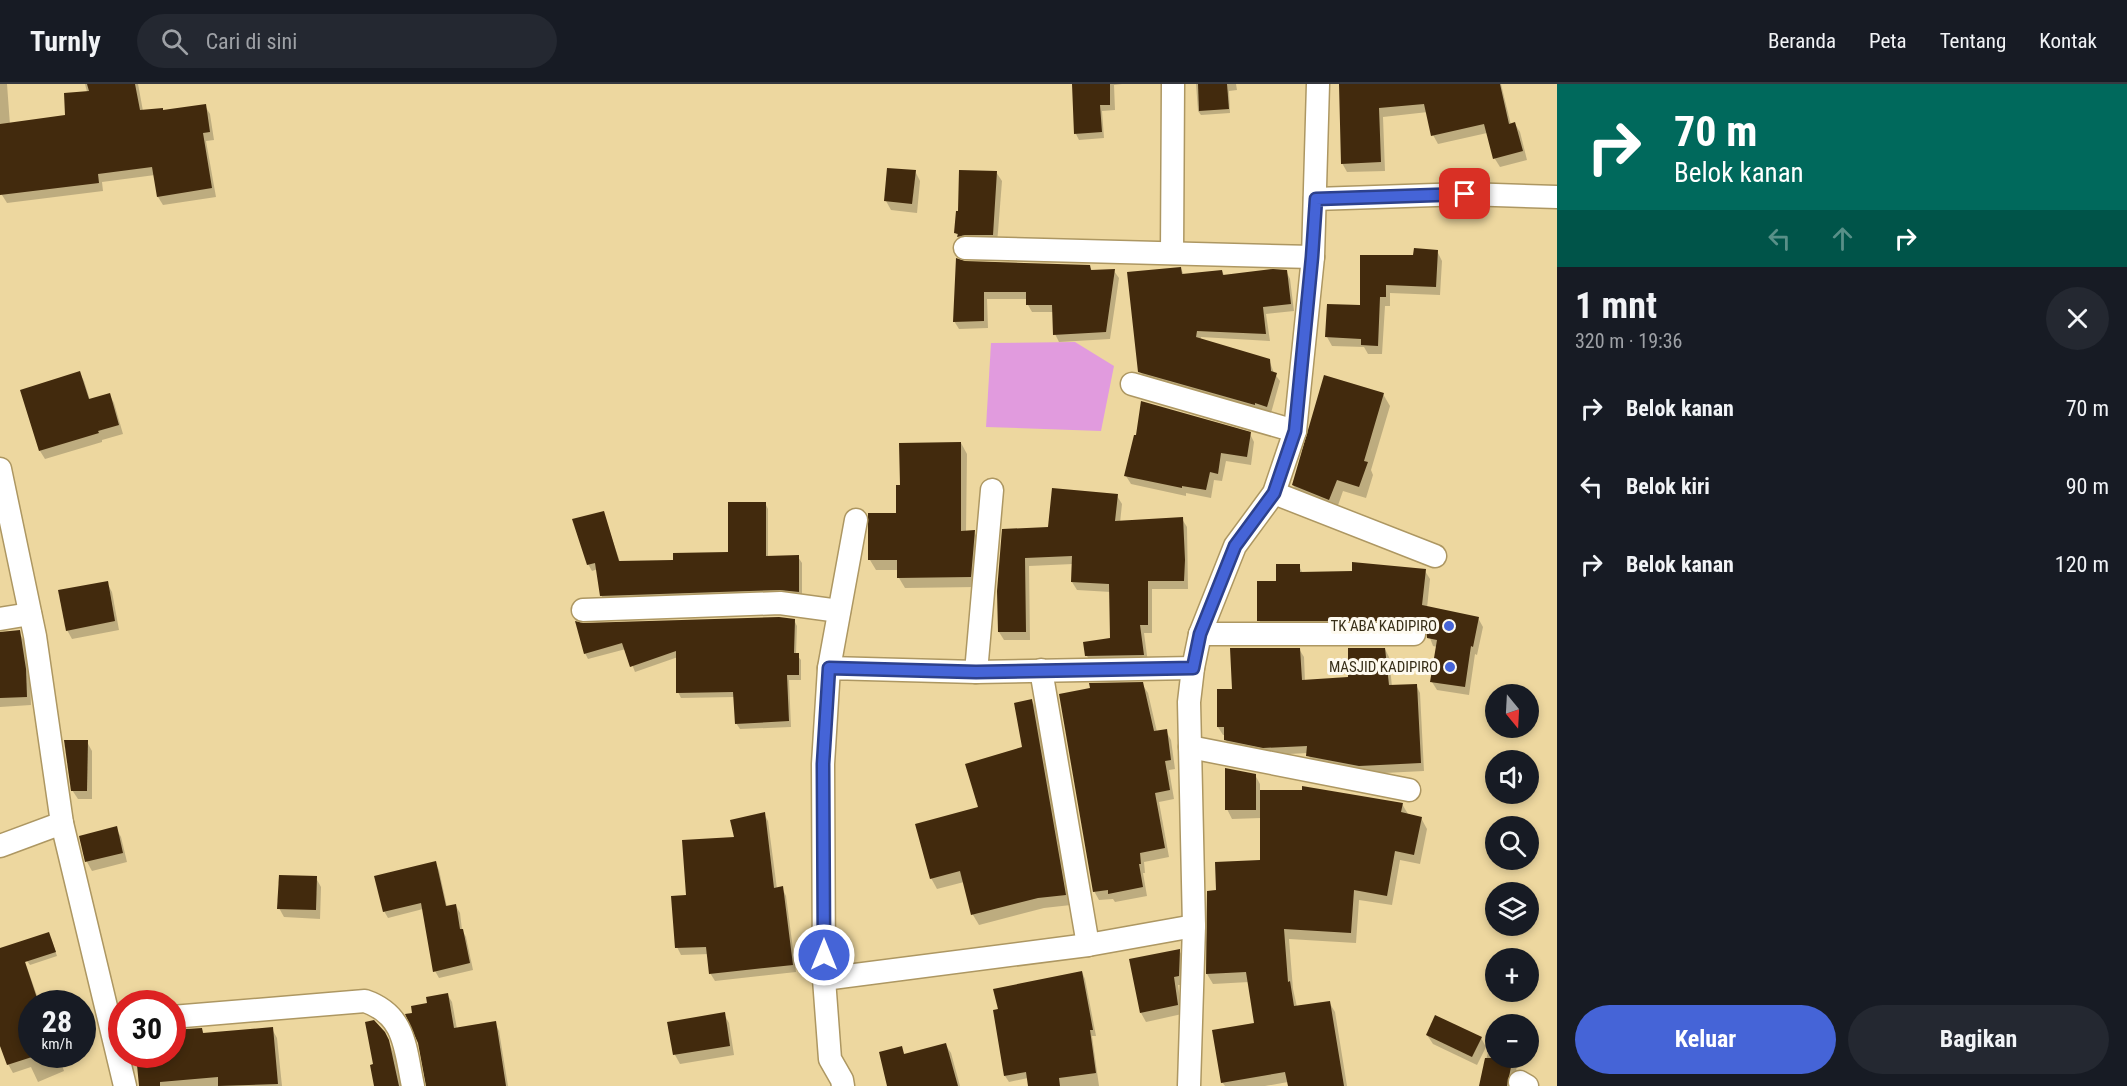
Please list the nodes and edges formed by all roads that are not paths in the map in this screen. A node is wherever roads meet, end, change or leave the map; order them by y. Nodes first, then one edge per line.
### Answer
1 (1173, 84) edge
2 (1318, 84) edge
3 (1557, 197) edge
4 (1316, 199) junction
5 (965, 248) dead end
6 (1172, 254) junction
7 (1312, 257) junction
8 (1131, 384) dead end
9 (1295, 431) junction
10 (0, 469) edge
11 (992, 490) dead end
12 (1274, 493) junction
13 (856, 519) dead end
14 (1435, 556) dead end
15 (582, 610) dead end
16 (839, 611) junction
17 (30, 614) junction
18 (0, 619) edge
19 (1200, 634) junction
20 (1414, 634) dead end
21 (829, 668) junction
22 (1193, 668) junction
23 (1041, 670) junction
24 (976, 672) junction
25 (1190, 747) junction
26 (1409, 790) dead end
27 (62, 823) junction
28 (0, 846) edge
29 (1194, 926) junction
30 (1089, 945) junction
31 (824, 979) junction
32 (108, 993) edge
33 (186, 1016) edge
34 (122, 1068) edge
35 (125, 1086) edge
36 (413, 1086) edge
37 (843, 1086) edge
38 (1189, 1086) edge

1 - 6 street
2 - 4 street
3 - 4 street
4 - 7 street
5 - 6 street
6 - 7 street
7 - 9 street
8 - 9 street
9 - 12 street
10 - 17 street
11 - 24 street
12 - 14 street
12 - 19 street
13 - 16 street
15 - 16 street
16 - 21 street
17 - 18 street
17 - 27 street
19 - 20 street
19 - 22 street
21 - 24 street
21 - 31 street
22 - 23 street
22 - 25 street
23 - 24 street
23 - 30 street
25 - 26 street
25 - 29 street
27 - 28 street
27 - 32 street
29 - 30 street
29 - 38 street
30 - 31 street
31 - 37 street
33 - 36 street
34 - 35 street

